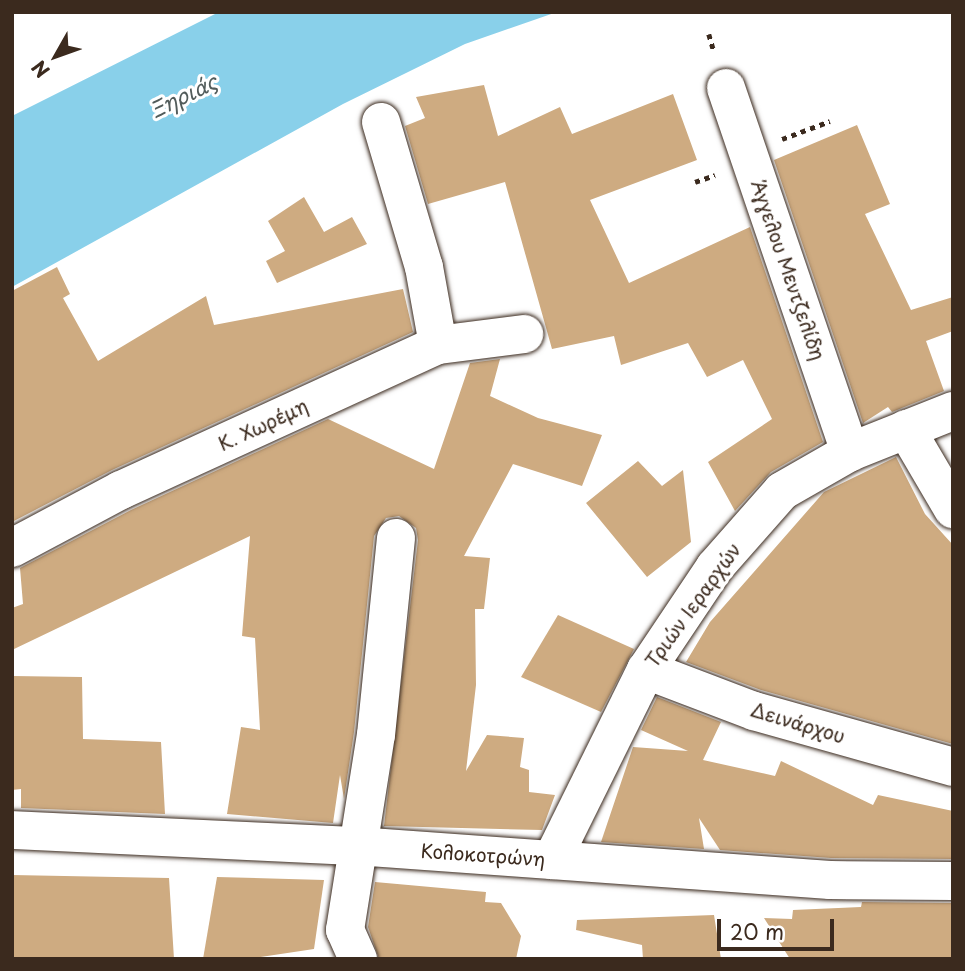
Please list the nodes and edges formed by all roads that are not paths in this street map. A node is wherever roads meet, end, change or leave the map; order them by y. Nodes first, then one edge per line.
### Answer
1 (726, 88) dead end
2 (381, 122) dead end
3 (524, 334) dead end
4 (438, 345) junction
5 (953, 411) edge
6 (906, 429) junction
7 (850, 452) junction
8 (953, 509) edge
9 (396, 538) dead end
10 (12, 548) edge
11 (646, 670) junction
12 (953, 767) edge
13 (12, 830) edge
14 (356, 846) junction
15 (552, 860) junction
16 (953, 881) edge
17 (358, 959) edge

1 - 7 street, Άγγελου Μεντζελίδη
2 - 4 street
3 - 4 street, Κ. Χωρέμη
4 - 10 street, Κ. Χωρέμη
5 - 6 street, Τριών Ιεραρχών
6 - 7 street, Τριών Ιεραρχών
6 - 8 street
7 - 11 street, Τριών Ιεραρχών
9 - 14 street
11 - 12 street, Δεινάρχου
11 - 15 street, Τριών Ιεραρχών
13 - 14 street, Κολοκοτρώνη
14 - 15 street, Κολοκοτρώνη
14 - 17 street
15 - 16 street, Κολοκοτρώνη

